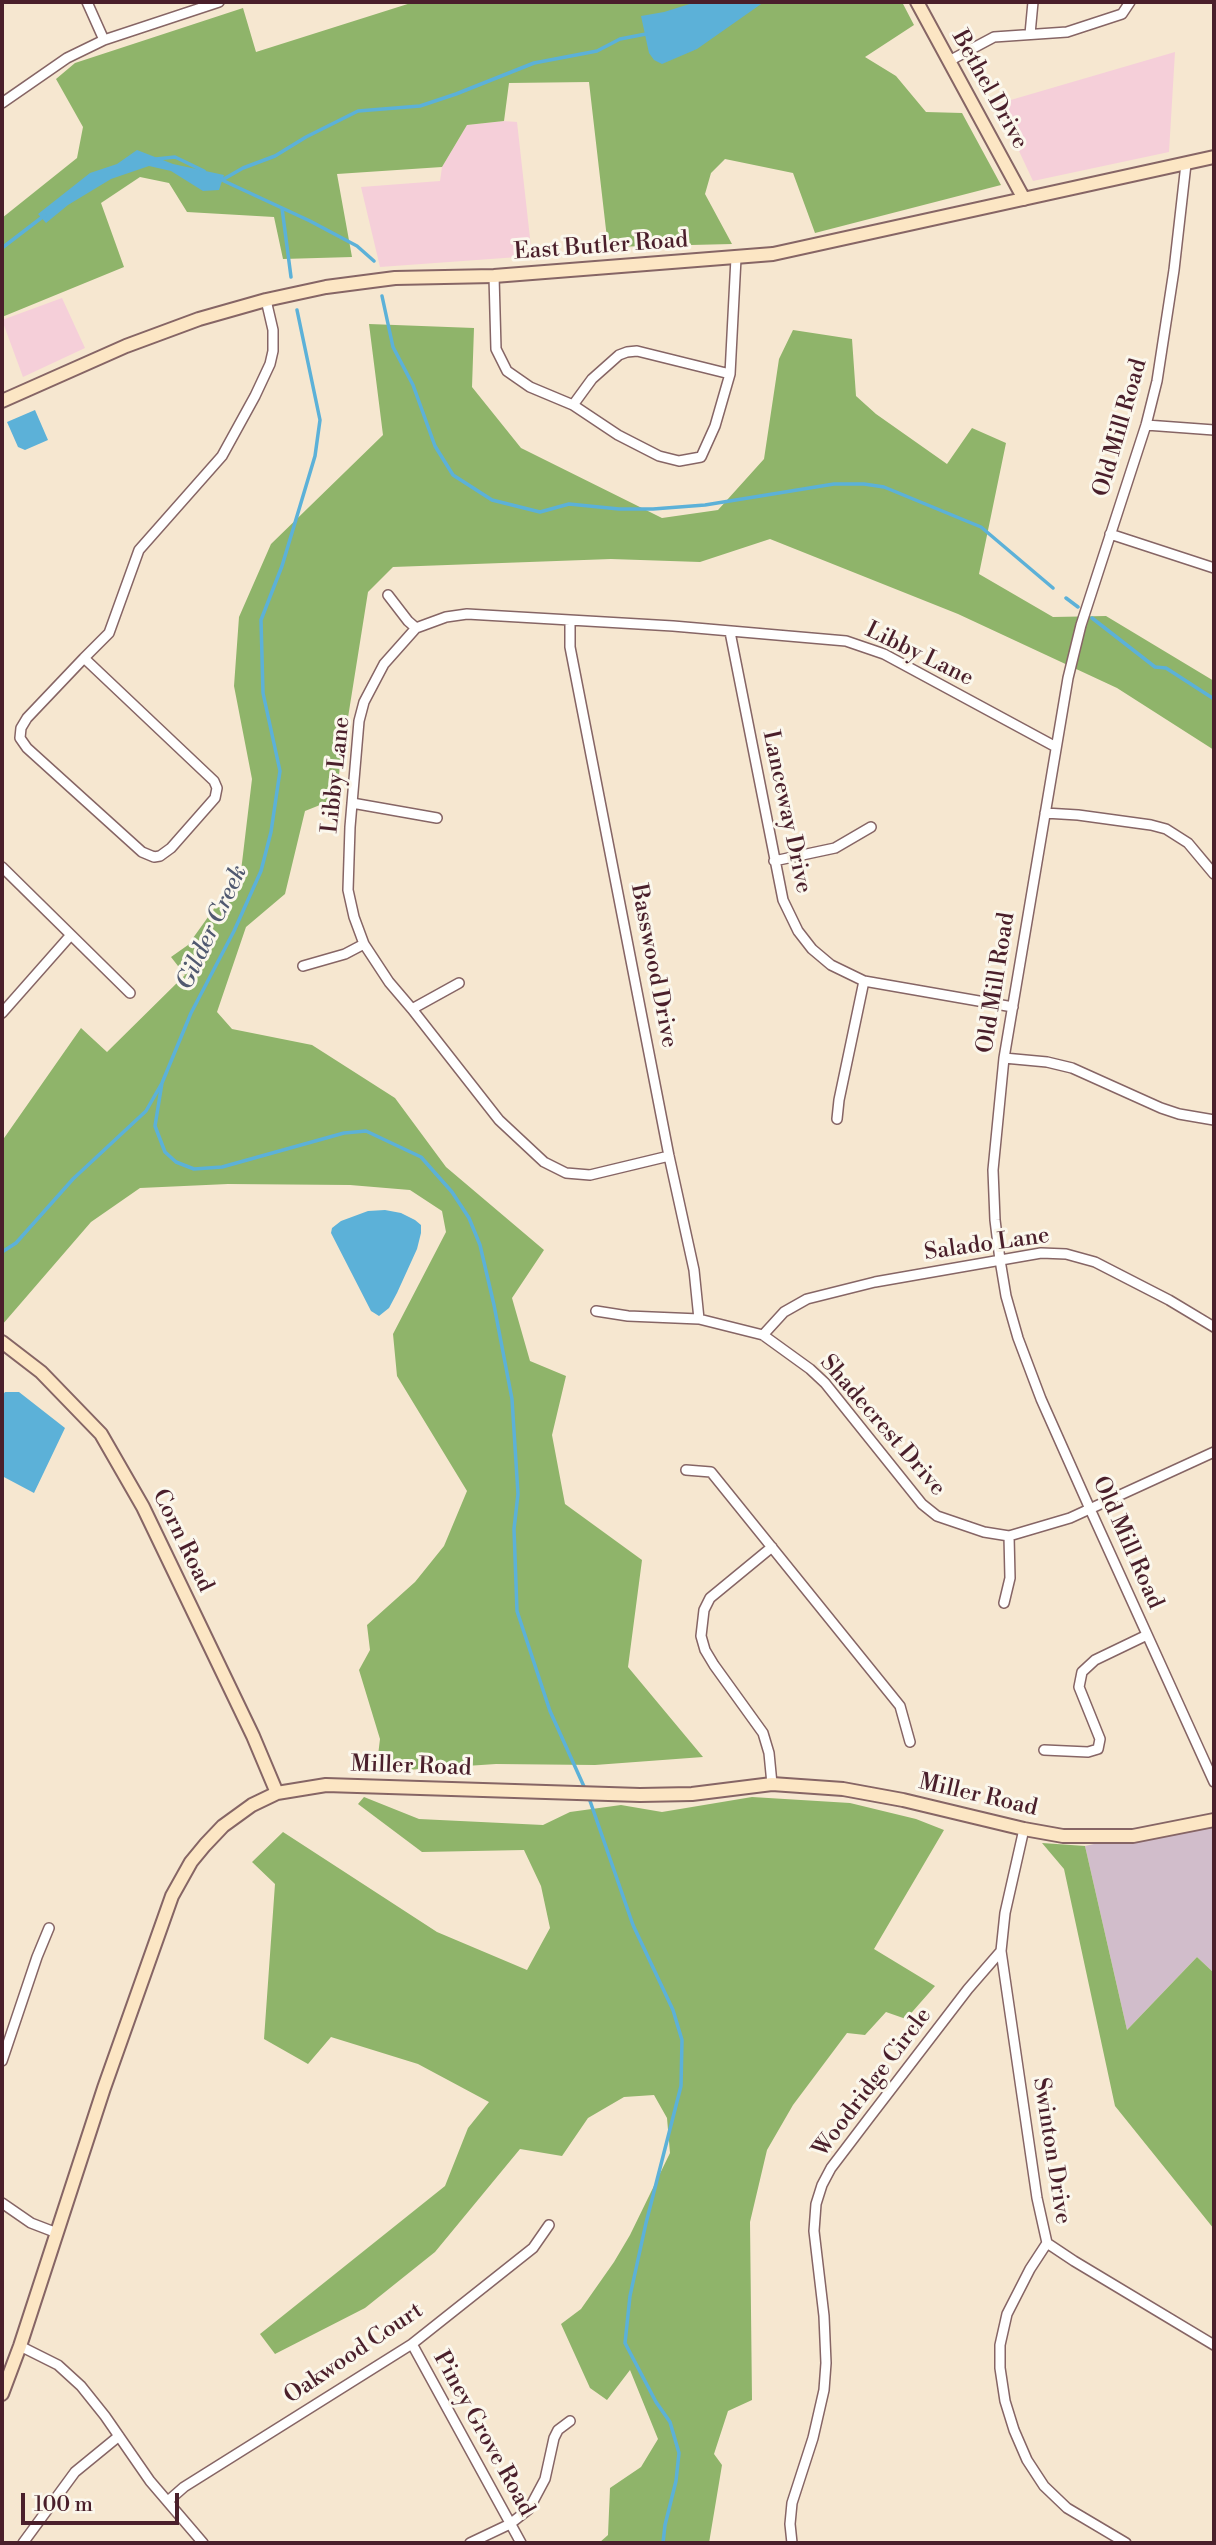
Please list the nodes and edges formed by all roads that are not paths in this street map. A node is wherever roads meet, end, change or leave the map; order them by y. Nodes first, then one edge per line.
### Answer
1 (87, 2) edge
2 (219, 2) edge
3 (917, 2) edge
4 (1033, 2) edge
5 (1130, 2) edge
6 (1030, 34) junction
7 (104, 40) junction
8 (949, 61) junction
9 (2, 103) edge
10 (1214, 157) edge
11 (1186, 164) junction
12 (1024, 199) junction
13 (736, 258) junction
14 (494, 276) junction
15 (266, 300) junction
16 (730, 374) junction
17 (2, 401) edge
18 (573, 405) junction
19 (1146, 425) junction
20 (1214, 430) edge
21 (1110, 534) junction
22 (1214, 568) edge
23 (388, 595) dead end
24 (570, 621) junction
25 (416, 628) junction
26 (730, 632) junction
27 (84, 658) junction
28 (1056, 747) junction
29 (352, 803) junction
30 (1045, 813) junction
31 (437, 818) dead end
32 (872, 827) dead end
33 (774, 861) junction
34 (2, 867) edge
35 (1214, 874) edge
36 (70, 936) junction
37 (364, 944) junction
38 (303, 966) dead end
39 (864, 981) junction
40 (459, 983) dead end
41 (130, 993) dead end
42 (1013, 1007) junction
43 (412, 1009) junction
44 (2, 1013) edge
45 (1004, 1058) junction
46 (837, 1119) dead end
47 (1214, 1120) edge
48 (669, 1156) junction
49 (1000, 1260) junction
50 (596, 1311) dead end
51 (699, 1319) junction
52 (1214, 1327) edge
53 (763, 1335) junction
54 (2, 1342) edge
55 (1214, 1452) edge
56 (686, 1470) dead end
57 (1090, 1509) junction
58 (1009, 1536) junction
59 (772, 1547) junction
60 (1004, 1603) dead end
61 (1147, 1635) junction
62 (910, 1742) dead end
63 (1044, 1751) dead end
64 (1214, 1782) edge
65 (772, 1784) junction
66 (277, 1793) junction
67 (1214, 1820) edge
68 (1024, 1829) junction
69 (49, 1928) dead end
70 (1001, 1951) junction
71 (2, 2061) edge
72 (2, 2203) edge
73 (549, 2225) dead end
74 (57, 2233) junction
75 (1047, 2243) junction
76 (412, 2344) junction
77 (1214, 2344) edge
78 (20, 2346) junction
79 (2, 2394) edge
80 (570, 2421) dead end
81 (119, 2436) junction
82 (168, 2501) junction
83 (510, 2524) junction
84 (23, 2543) edge
85 (203, 2543) edge
86 (470, 2543) edge
87 (521, 2543) edge
88 (792, 2543) edge
89 (1126, 2543) edge

1 - 7 street
2 - 7 street
3 - 8 street, Bethel Drive
4 - 6 street
5 - 6 street
6 - 8 street
7 - 9 street
8 - 12 street, Bethel Drive
10 - 11 street, East Butler Road
11 - 12 street, East Butler Road
11 - 19 street, Old Mill Road
12 - 13 street, East Butler Road
13 - 14 street, East Butler Road
13 - 16 street
14 - 15 street, East Butler Road
14 - 18 street
15 - 17 street, East Butler Road
15 - 27 street
16 - 18 street
16 - 18 street
19 - 20 street
19 - 21 street, Old Mill Road
21 - 22 street
21 - 28 street, Old Mill Road
23 - 25 street
24 - 25 street, Libby Lane
24 - 26 street, Libby Lane
24 - 48 street, Basswood Drive
25 - 29 street, Libby Lane
26 - 28 street, Libby Lane
26 - 33 street, Lanceway Drive
27 - 27 street
28 - 30 street, Old Mill Road
29 - 31 street
29 - 37 street, Libby Lane
30 - 35 street
30 - 42 street, Old Mill Road
32 - 33 street
33 - 39 street, Lanceway Drive
34 - 36 street
36 - 41 street
36 - 44 street
37 - 38 street
37 - 43 street, Libby Lane
39 - 42 street, Lanceway Drive
39 - 46 street
40 - 43 street
42 - 45 street, Old Mill Road
43 - 48 street, Libby Lane
45 - 47 street
45 - 49 street, Old Mill Road
48 - 51 street, Basswood Drive
49 - 52 street, Salado Lane
49 - 53 street, Salado Lane
49 - 57 street, Old Mill Road
50 - 51 street, Shadecrest Drive
51 - 53 street, Shadecrest Drive
53 - 58 street, Shadecrest Drive
54 - 66 street, Corn Road
55 - 57 street, Shadecrest Drive
56 - 59 street
57 - 58 street, Shadecrest Drive
57 - 61 street, Old Mill Road
58 - 60 street
59 - 62 street
59 - 65 street
61 - 63 street
61 - 64 street, Old Mill Road
65 - 66 street, Miller Road
65 - 68 street, Miller Road
66 - 74 street, Miller Road
67 - 68 street, Miller Road
68 - 70 street, Swinton Drive
69 - 71 street
70 - 75 street, Swinton Drive
70 - 88 street, Woodridge Circle
72 - 74 street
73 - 76 street, Oakwood Court
74 - 78 street, Miller Road
75 - 77 street
75 - 89 street, Swinton Drive
76 - 82 street, Oakwood Court
76 - 83 street, Piney Grove Road
78 - 79 street, Miller Road
78 - 81 street
80 - 83 street
81 - 82 street
81 - 84 street
82 - 85 street
83 - 86 street
83 - 87 street, Piney Grove Road

